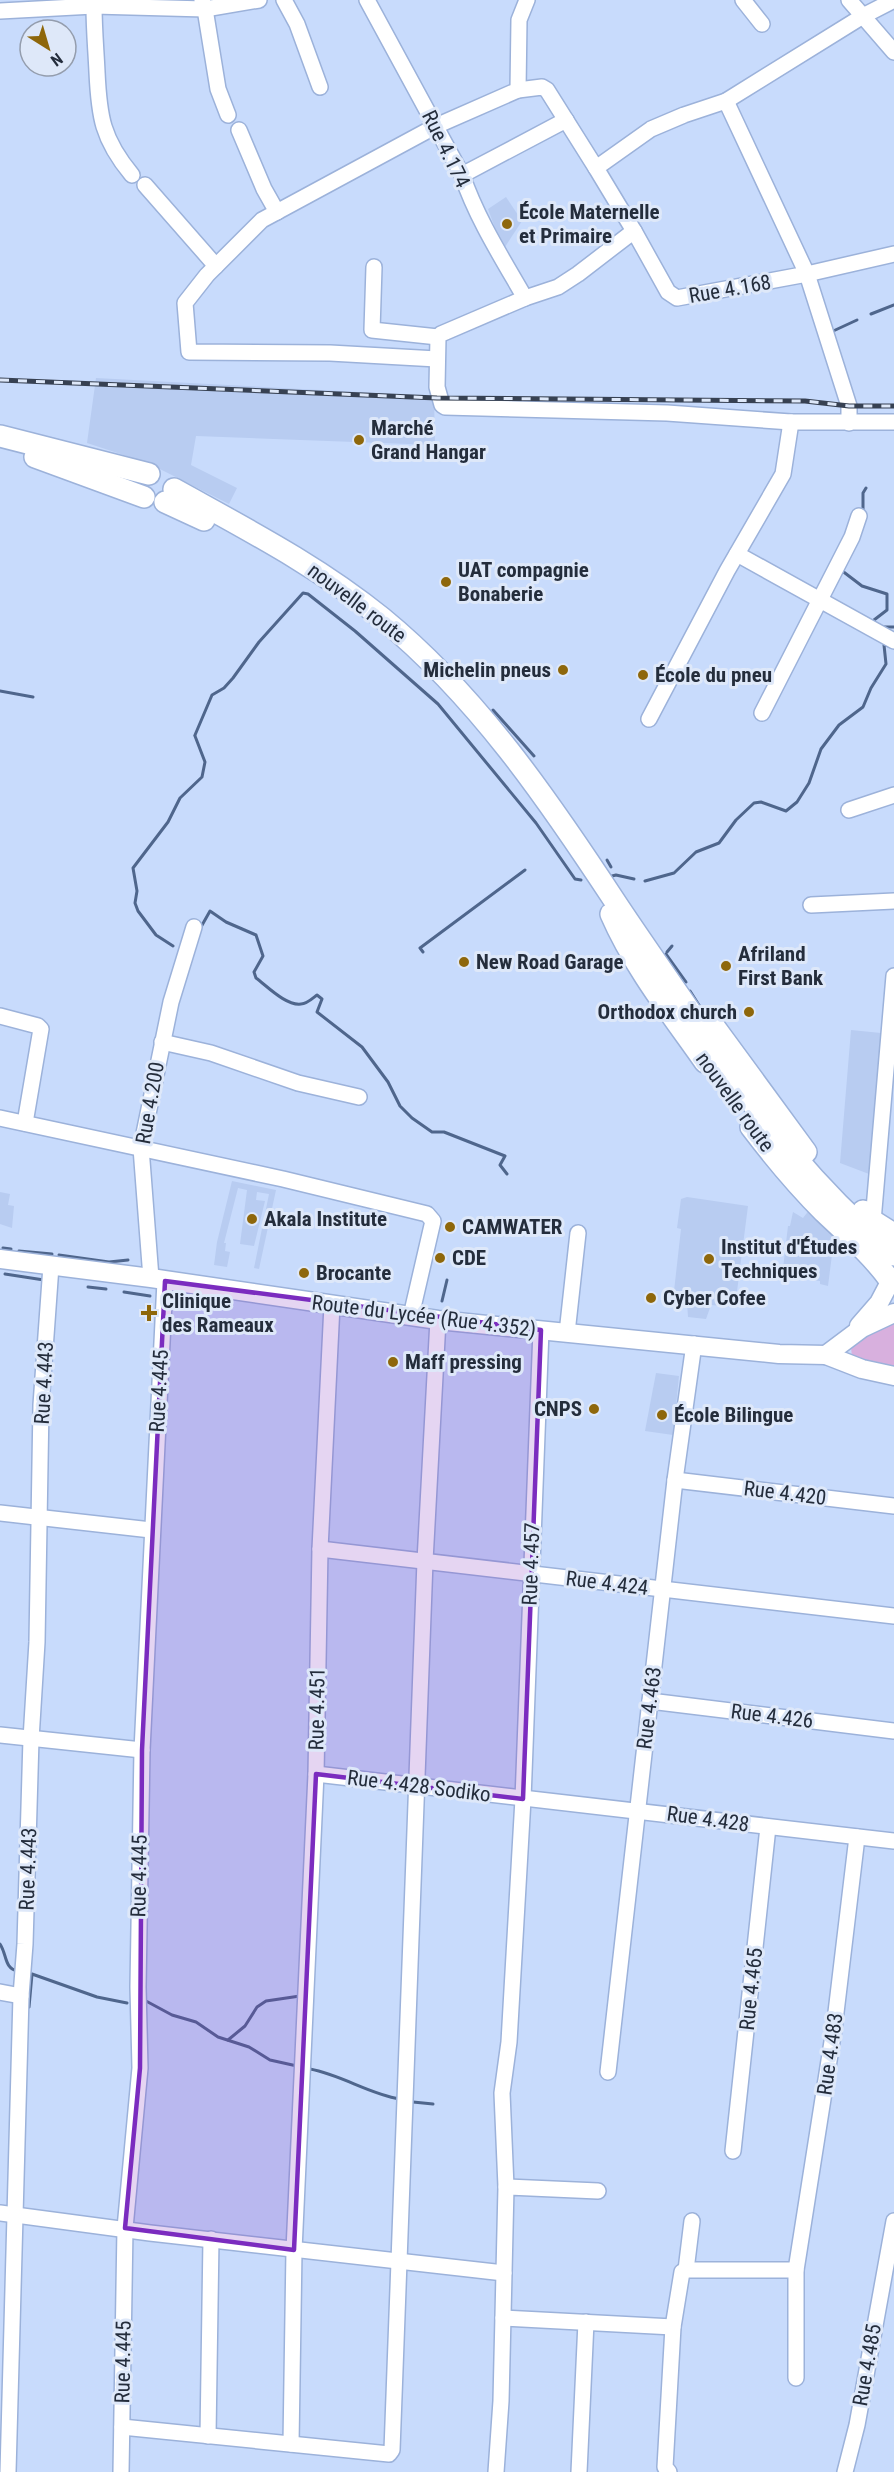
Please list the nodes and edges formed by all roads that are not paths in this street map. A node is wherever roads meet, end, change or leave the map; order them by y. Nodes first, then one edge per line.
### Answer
1 (259, 0) edge
2 (284, 0) edge
3 (367, 0) edge
4 (527, 0) edge
5 (742, 0) edge
6 (849, 0) edge
7 (894, 0) edge
8 (55, 4) edge
9 (129, 4) edge
10 (203, 4) edge
11 (94, 6) junction
12 (0, 11) edge
13 (863, 16) junction
14 (762, 24) dead end
15 (894, 52) edge
16 (320, 87) dead end
17 (518, 90) junction
18 (726, 101) junction
19 (228, 116) dead end
20 (566, 120) junction
21 (436, 126) junction
22 (239, 130) dead end
23 (596, 168) junction
24 (132, 175) dead end
25 (462, 175) junction
26 (146, 185) dead end
27 (277, 212) junction
28 (634, 231) junction
29 (894, 254) edge
30 (216, 266) junction
31 (374, 267) dead end
32 (807, 274) junction
33 (525, 298) junction
34 (438, 337) junction
35 (437, 359) junction
36 (791, 422) junction
37 (894, 422) edge
38 (849, 423) junction
39 (0, 436) edge
40 (0, 448) edge
41 (149, 474) junction
42 (170, 495) junction
43 (144, 497) junction
44 (859, 516) dead end
45 (737, 554) junction
46 (819, 601) junction
47 (892, 640) edge
48 (762, 713) dead end
49 (649, 719) dead end
50 (894, 795) edge
51 (849, 810) dead end
52 (894, 901) edge
53 (611, 903) junction
54 (811, 905) dead end
55 (194, 927) dead end
56 (894, 976) edge
57 (892, 1012) edge
58 (0, 1016) edge
59 (162, 1042) junction
60 (359, 1097) dead end
61 (0, 1118) edge
62 (25, 1123) junction
63 (141, 1148) junction
64 (872, 1228) junction
65 (578, 1233) dead end
66 (894, 1233) edge
67 (894, 1257) edge
68 (0, 1259) edge
69 (51, 1266) junction
70 (158, 1279) junction
71 (891, 1286) edge
72 (332, 1305) junction
73 (894, 1313) edge
74 (411, 1316) junction
75 (438, 1320) junction
76 (541, 1330) junction
77 (567, 1333) junction
78 (846, 1342) junction
79 (694, 1344) junction
80 (826, 1354) junction
81 (894, 1376) edge
82 (675, 1480) junction
83 (894, 1506) edge
84 (0, 1513) edge
85 (39, 1518) junction
86 (151, 1530) junction
87 (320, 1549) junction
88 (425, 1562) junction
89 (531, 1574) junction
90 (664, 1590) junction
91 (894, 1616) edge
92 (650, 1701) junction
93 (894, 1731) edge
94 (0, 1735) edge
95 (31, 1739) junction
96 (142, 1750) junction
97 (315, 1774) junction
98 (418, 1786) junction
99 (523, 1799) junction
100 (637, 1810) junction
101 (768, 1827) junction
102 (857, 1837) junction
103 (894, 1841) edge
104 (0, 1992) edge
105 (21, 1996) junction
106 (608, 2072) dead end
107 (733, 2151) dead end
108 (506, 2187) junction
109 (598, 2191) dead end
110 (7, 2213) edge
111 (692, 2221) dead end
112 (894, 2221) edge
113 (125, 2229) junction
114 (211, 2239) junction
115 (294, 2250) junction
116 (399, 2260) junction
117 (796, 2270) junction
118 (686, 2271) junction
119 (504, 2273) junction
120 (503, 2318) junction
121 (586, 2322) junction
122 (673, 2327) junction
123 (796, 2378) dead end
124 (122, 2427) junction
125 (208, 2436) junction
126 (291, 2444) junction
127 (8, 2472) edge
128 (121, 2472) edge
129 (496, 2472) edge
130 (579, 2472) edge
131 (669, 2472) edge
132 (845, 2472) edge

1 - 10 street
2 - 16 street
3 - 21 street, Rue 4.174
4 - 17 street
5 - 14 street
6 - 13 street
7 - 13 street
8 - 11 street
8 - 12 street
9 - 10 street
9 - 11 street
10 - 19 street
11 - 24 street
13 - 15 street
13 - 18 street
17 - 20 street
17 - 21 street
18 - 23 street
18 - 32 street
20 - 23 street
20 - 25 street
21 - 25 street, Rue 4.174
21 - 27 street
22 - 27 street
23 - 28 street
25 - 33 street, Rue 4.174
26 - 30 street
27 - 30 street
28 - 32 street, Rue 4.168
28 - 33 street
29 - 32 street
30 - 35 street
31 - 34 street
32 - 38 street
33 - 34 street
34 - 35 street
35 - 36 street
36 - 38 street
36 - 45 street
37 - 38 street
39 - 41 highway
40 - 43 highway
41 - 42 highway
41 - 43 highway
42 - 43 highway
42 - 53 highway, nouvelle route
44 - 46 street
45 - 46 street
45 - 49 street
46 - 47 street
46 - 48 street
50 - 51 street
52 - 54 street
53 - 64 highway, nouvelle route
53 - 64 highway, nouvelle route
53 - 71 highway, nouvelle route
55 - 59 street, Rue 4.200
56 - 57 street
57 - 64 street
58 - 62 street
59 - 60 street
59 - 63 street, Rue 4.200
61 - 62 street
62 - 63 street
63 - 70 street, Rue 4.200
63 - 74 street
64 - 66 highway, nouvelle route
64 - 67 highway
65 - 77 street
67 - 71 highway
68 - 69 main road, Route du Lycée (Rue 4.352)
69 - 70 main road, Route du Lycée (Rue 4.352)
69 - 85 street, Rue 4.443
70 - 72 main road, Route du Lycée (Rue 4.352)
70 - 86 street, Rue 4.445
71 - 78 main road
72 - 74 main road, Route du Lycée (Rue 4.352)
72 - 87 street, Rue 4.451
73 - 78 main road
74 - 75 main road, Route du Lycée (Rue 4.352)
75 - 76 main road, Route du Lycée (Rue 4.352)
75 - 88 street
76 - 77 main road, Route du Lycée (Rue 4.352)
76 - 89 street, Rue 4.457
77 - 79 main road, Route du Lycée (Rue 4.352)
78 - 80 main road
79 - 80 main road, Route du Lycée (Rue 4.352)
79 - 82 street, Rue 4.463
80 - 81 main road
82 - 83 street, Rue 4.420
82 - 90 street, Rue 4.463
84 - 85 street
85 - 86 street
85 - 95 street, Rue 4.443
86 - 96 street, Rue 4.445
87 - 88 street, Rue 4.424
87 - 97 street, Rue 4.451
88 - 89 street, Rue 4.424
88 - 98 street
89 - 90 street, Rue 4.424
89 - 99 street, Rue 4.457
90 - 91 street, Rue 4.424
90 - 92 street, Rue 4.463
92 - 93 street, Rue 4.426
92 - 100 street, Rue 4.463
94 - 95 street
95 - 96 street
95 - 105 street, Rue 4.443
96 - 113 street, Rue 4.445
97 - 98 street, Rue 4.428 Sodiko
97 - 115 street, Rue 4.451
98 - 99 street, Rue 4.428 Sodiko
98 - 116 street
99 - 100 street, Rue 4.428
99 - 108 street, Rue 4.457
100 - 101 street, Rue 4.428
100 - 106 street, Rue 4.463
101 - 102 street, Rue 4.428
101 - 107 street, Rue 4.465
102 - 103 street, Rue 4.428
102 - 117 street, Rue 4.483
104 - 105 street
105 - 110 street, Rue 4.443
108 - 109 street
108 - 119 street, Rue 4.457
110 - 113 street
110 - 127 street, Rue 4.443
111 - 118 street
112 - 132 street, Rue 4.485
113 - 114 street
113 - 124 street, Rue 4.445
114 - 115 street
114 - 125 street
115 - 116 street
115 - 126 street, Rue 4.451
116 - 119 street
116 - 126 street
117 - 118 street
117 - 123 street, Rue 4.483
118 - 122 street
119 - 120 street, Rue 4.457
120 - 121 street
120 - 129 street, Rue 4.457
121 - 122 street
121 - 130 street
122 - 131 street
124 - 125 street
124 - 128 street, Rue 4.445
125 - 126 street

